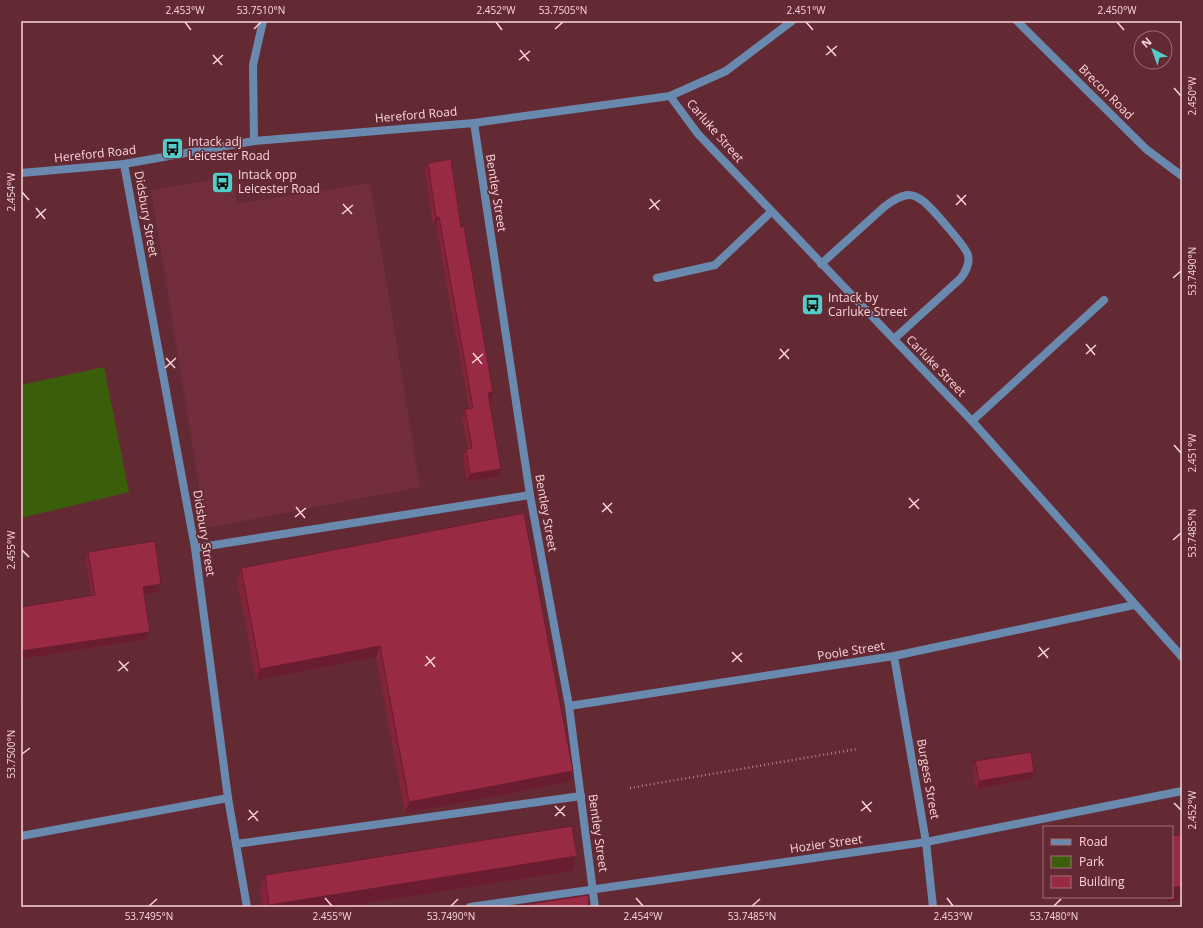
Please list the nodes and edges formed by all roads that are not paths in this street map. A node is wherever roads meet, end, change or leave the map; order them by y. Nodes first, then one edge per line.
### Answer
1 (263, 21) edge
2 (792, 21) edge
3 (1016, 21) edge
4 (670, 96) junction
5 (474, 123) junction
6 (254, 141) junction
7 (124, 164) junction
8 (21, 173) edge
9 (1182, 176) edge
10 (771, 212) junction
11 (821, 264) junction
12 (657, 278) dead end
13 (1104, 300) dead end
14 (894, 339) junction
15 (972, 421) junction
16 (530, 495) junction
17 (195, 548) junction
18 (1134, 605) junction
19 (894, 656) junction
20 (1182, 657) edge
21 (569, 706) junction
22 (1182, 791) edge
23 (581, 796) junction
24 (228, 798) junction
25 (21, 836) edge
26 (926, 842) junction
27 (236, 844) junction
28 (593, 889) junction
29 (247, 907) edge
30 (470, 907) edge
31 (595, 907) edge
32 (933, 907) edge

1 - 6 street
2 - 4 street, Hereford Road
3 - 9 street, Brecon Road
4 - 5 street, Hereford Road
4 - 10 street, Carluke Street
5 - 6 street, Hereford Road
5 - 16 street, Bentley Street
6 - 7 street, Hereford Road
7 - 8 street, Hereford Road
7 - 17 street, Didsbury Street
10 - 11 street, Carluke Street
10 - 12 street
11 - 14 street, Carluke Street
11 - 14 street
13 - 15 street
14 - 15 street, Carluke Street
15 - 18 street, Carluke Street
16 - 17 street
16 - 21 street, Bentley Street
17 - 24 street, Didsbury Street
18 - 19 street, Poole Street
18 - 20 street, Carluke Street
19 - 21 street, Poole Street
19 - 26 street, Burgess Street
21 - 23 street, Bentley Street
22 - 26 street, Hozier Street
23 - 27 street
23 - 28 street, Bentley Street
24 - 25 street
24 - 27 street, Didsbury Street
26 - 28 street, Hozier Street
26 - 32 street, Burgess Street
27 - 29 street, Didsbury Street
28 - 30 street, Hozier Street
28 - 31 street, Bentley Street

